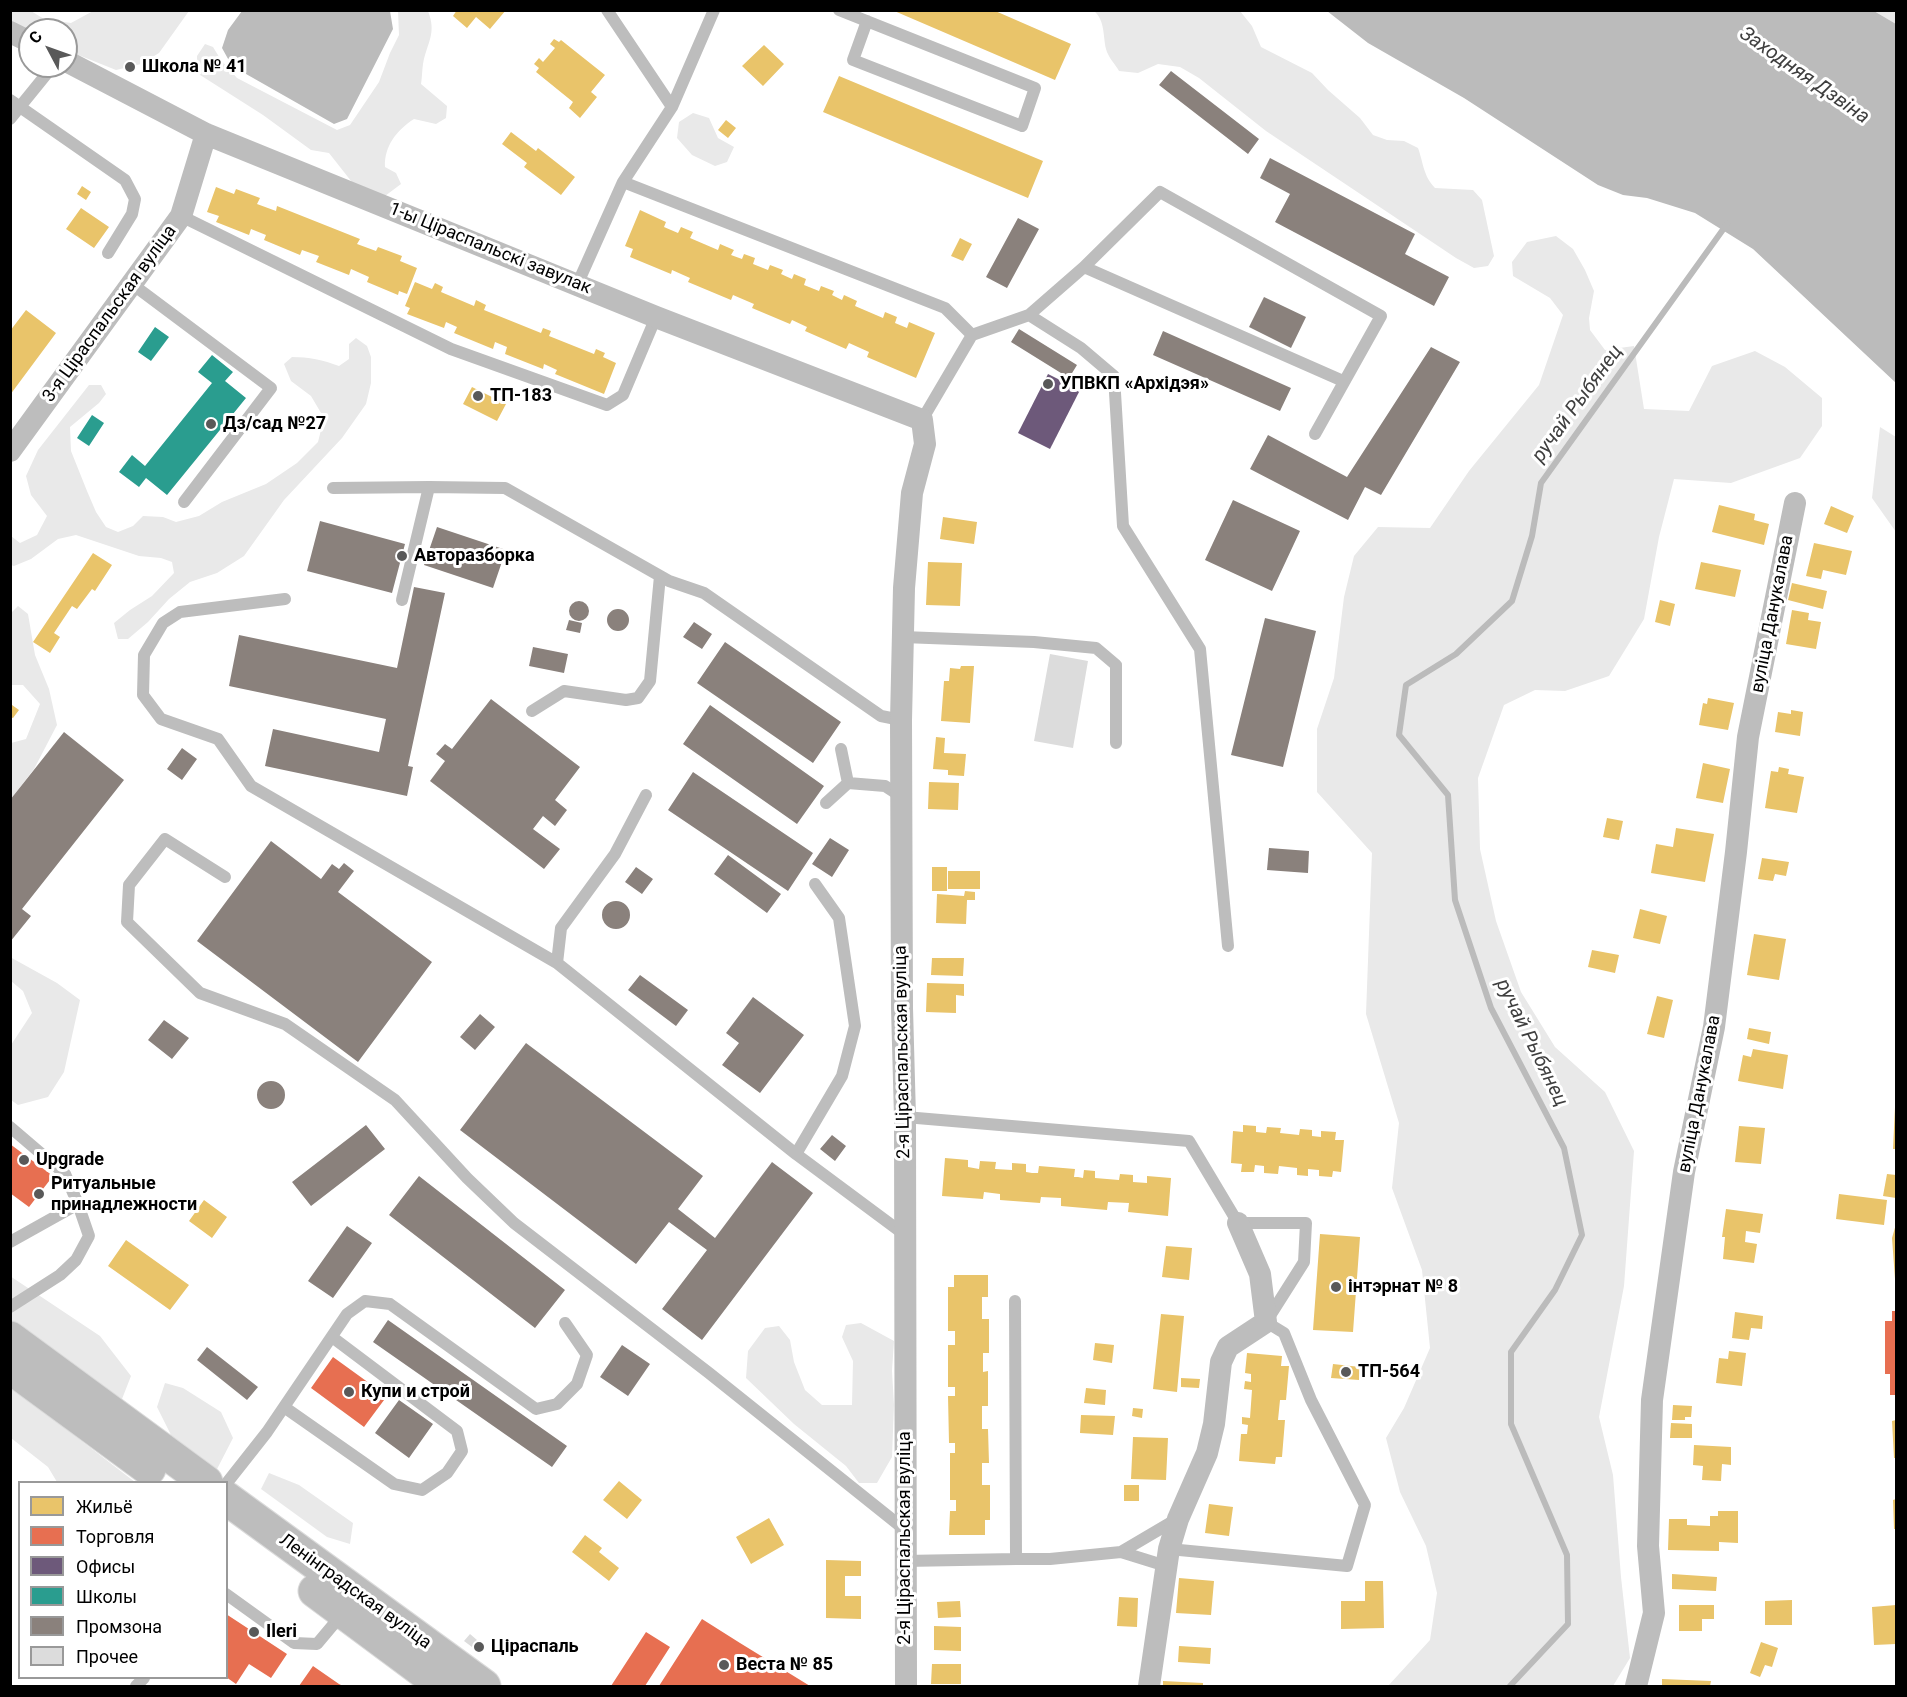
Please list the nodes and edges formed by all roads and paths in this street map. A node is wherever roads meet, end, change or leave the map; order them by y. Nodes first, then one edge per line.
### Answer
1 (607, 10) edge
2 (714, 10) edge
3 (839, 10) edge
4 (867, 21) junction
5 (78, 67) edge
6 (41, 78) edge
7 (15, 103) edge
8 (672, 107) junction
9 (10, 119) edge
10 (206, 134) junction
11 (623, 182) junction
12 (181, 216) junction
13 (108, 253) dead end
14 (1084, 267) junction
15 (132, 284) junction
16 (577, 285) junction
17 (1029, 315) junction
18 (656, 317) junction
19 (972, 334) junction
20 (1343, 381) junction
21 (922, 420) junction
22 (1315, 434) dead end
23 (10, 451) edge
24 (429, 487) junction
25 (333, 488) dead end
26 (184, 502) dead end
27 (1795, 503) dead end
28 (660, 576) junction
29 (285, 599) dead end
30 (402, 600) dead end
31 (903, 637) junction
32 (532, 711) dead end
33 (901, 720) junction
34 (1116, 743) dead end
35 (841, 749) dead end
36 (848, 783) junction
37 (646, 795) dead end
38 (902, 797) junction
39 (826, 803) dead end
40 (225, 877) dead end
41 (815, 884) dead end
42 (1227, 946) dead end
43 (557, 963) junction
44 (905, 1117) junction
45 (10, 1127) edge
46 (796, 1154) junction
47 (78, 1204) junction
48 (1238, 1223) junction
49 (905, 1235) junction
50 (10, 1242) edge
51 (1015, 1301) dead end
52 (10, 1307) edge
53 (1266, 1322) junction
54 (565, 1323) dead end
55 (332, 1337) junction
56 (10, 1338) edge
57 (10, 1367) edge
58 (284, 1407) junction
59 (167, 1481) edge
60 (205, 1481) edge
61 (228, 1504) edge
62 (1178, 1519) junction
63 (904, 1529) junction
64 (1121, 1552) junction
65 (1016, 1558) junction
66 (1168, 1558) junction
67 (904, 1562) junction
68 (228, 1594) edge
69 (344, 1612) junction
70 (443, 1686) edge
71 (484, 1686) edge
72 (906, 1686) edge
73 (1149, 1686) edge
74 (1636, 1686) edge

1 - 8 lane
2 - 8 lane
3 - 4 lane
4 - 4 lane
5 - 10 street, 1-ы Ціраспальскі завулак
6 - 7 lane
7 - 9 lane
7 - 13 lane
8 - 11 lane
10 - 12 street, 3-я Ціраспальская вуліца
10 - 16 street, 1-ы Ціраспальскі завулак
11 - 16 lane
11 - 19 lane
12 - 15 street, 3-я Ціраспальская вуліца
12 - 18 lane
14 - 17 lane
14 - 20 lane
14 - 20 lane
15 - 23 street, 3-я Ціраспальская вуліца
15 - 26 lane
16 - 18 street, 1-ы Ціраспальскі завулак
17 - 19 lane
17 - 42 lane
18 - 21 street, 1-ы Ціраспальскі завулак
19 - 21 lane
20 - 22 lane
21 - 31 street, 2-я Ціраспальская вуліца
24 - 25 lane
24 - 28 lane
24 - 30 lane
27 - 74 street, вуліца Данукалава
28 - 32 lane
28 - 33 lane
29 - 43 lane
31 - 33 street, 2-я Ціраспальская вуліца
31 - 34 lane
33 - 38 street, 2-я Ціраспальская вуліца
35 - 36 lane
36 - 38 lane
36 - 39 lane
37 - 43 lane
38 - 44 street, 2-я Ціраспальская вуліца
40 - 63 lane
41 - 46 lane
43 - 46 lane
44 - 48 lane
44 - 49 street, 2-я Ціраспальская вуліца
45 - 47 lane
46 - 49 lane
47 - 50 lane
47 - 52 lane
48 - 53 street
48 - 53 lane
49 - 63 street, 2-я Ціраспальская вуліца
51 - 65 lane
53 - 62 street
53 - 66 lane
54 - 55 lane
55 - 58 lane
55 - 58 lane
56 - 60 main road
57 - 59 main road
58 - 61 lane
61 - 69 main road, Ленінградская вуліца
61 - 71 main road, Ленінградская вуліца
62 - 64 lane
62 - 66 street
63 - 67 street, 2-я Ціраспальская вуліца
64 - 65 lane
64 - 66 lane
65 - 67 lane
66 - 73 street
67 - 72 street, 2-я Ціраспальская вуліца
68 - 69 lane
69 - 70 main road, Ленінградская вуліца

